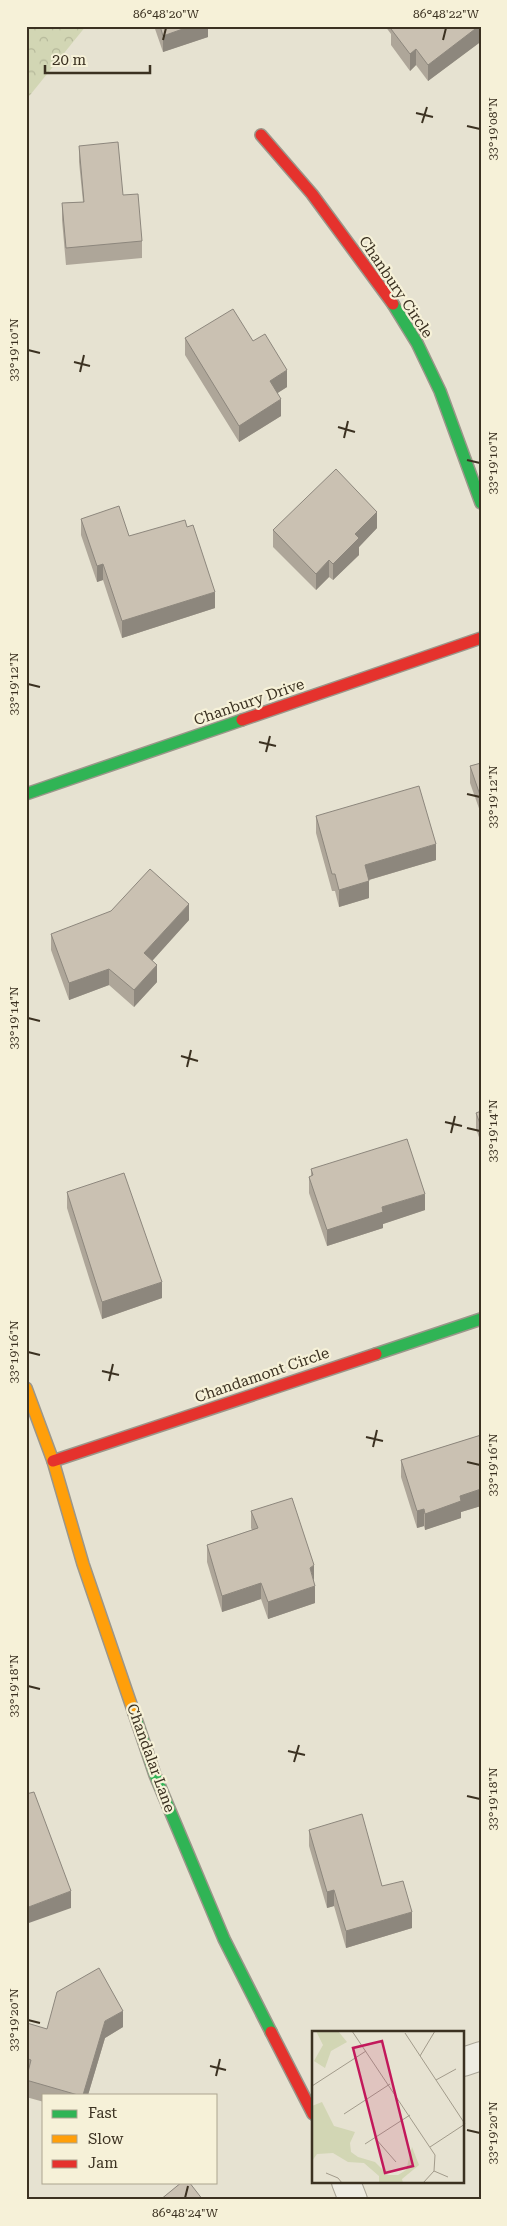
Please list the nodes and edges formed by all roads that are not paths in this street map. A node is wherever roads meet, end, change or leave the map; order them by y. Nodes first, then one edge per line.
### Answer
1 (261, 135) dead end
2 (481, 503) edge
3 (481, 638) edge
4 (26, 794) edge
5 (481, 1319) edge
6 (26, 1388) edge
7 (52, 1461) junction
8 (481, 2056) edge
9 (464, 2062) edge
10 (312, 2112) edge
11 (347, 2184) edge
12 (353, 2200) edge

1 - 2 street, Chanbury Circle
3 - 4 street, Chanbury Drive
5 - 7 street, Chandamont Circle
6 - 7 street, Chandalar Lane
7 - 10 street, Chandalar Lane
8 - 9 street
11 - 12 street

